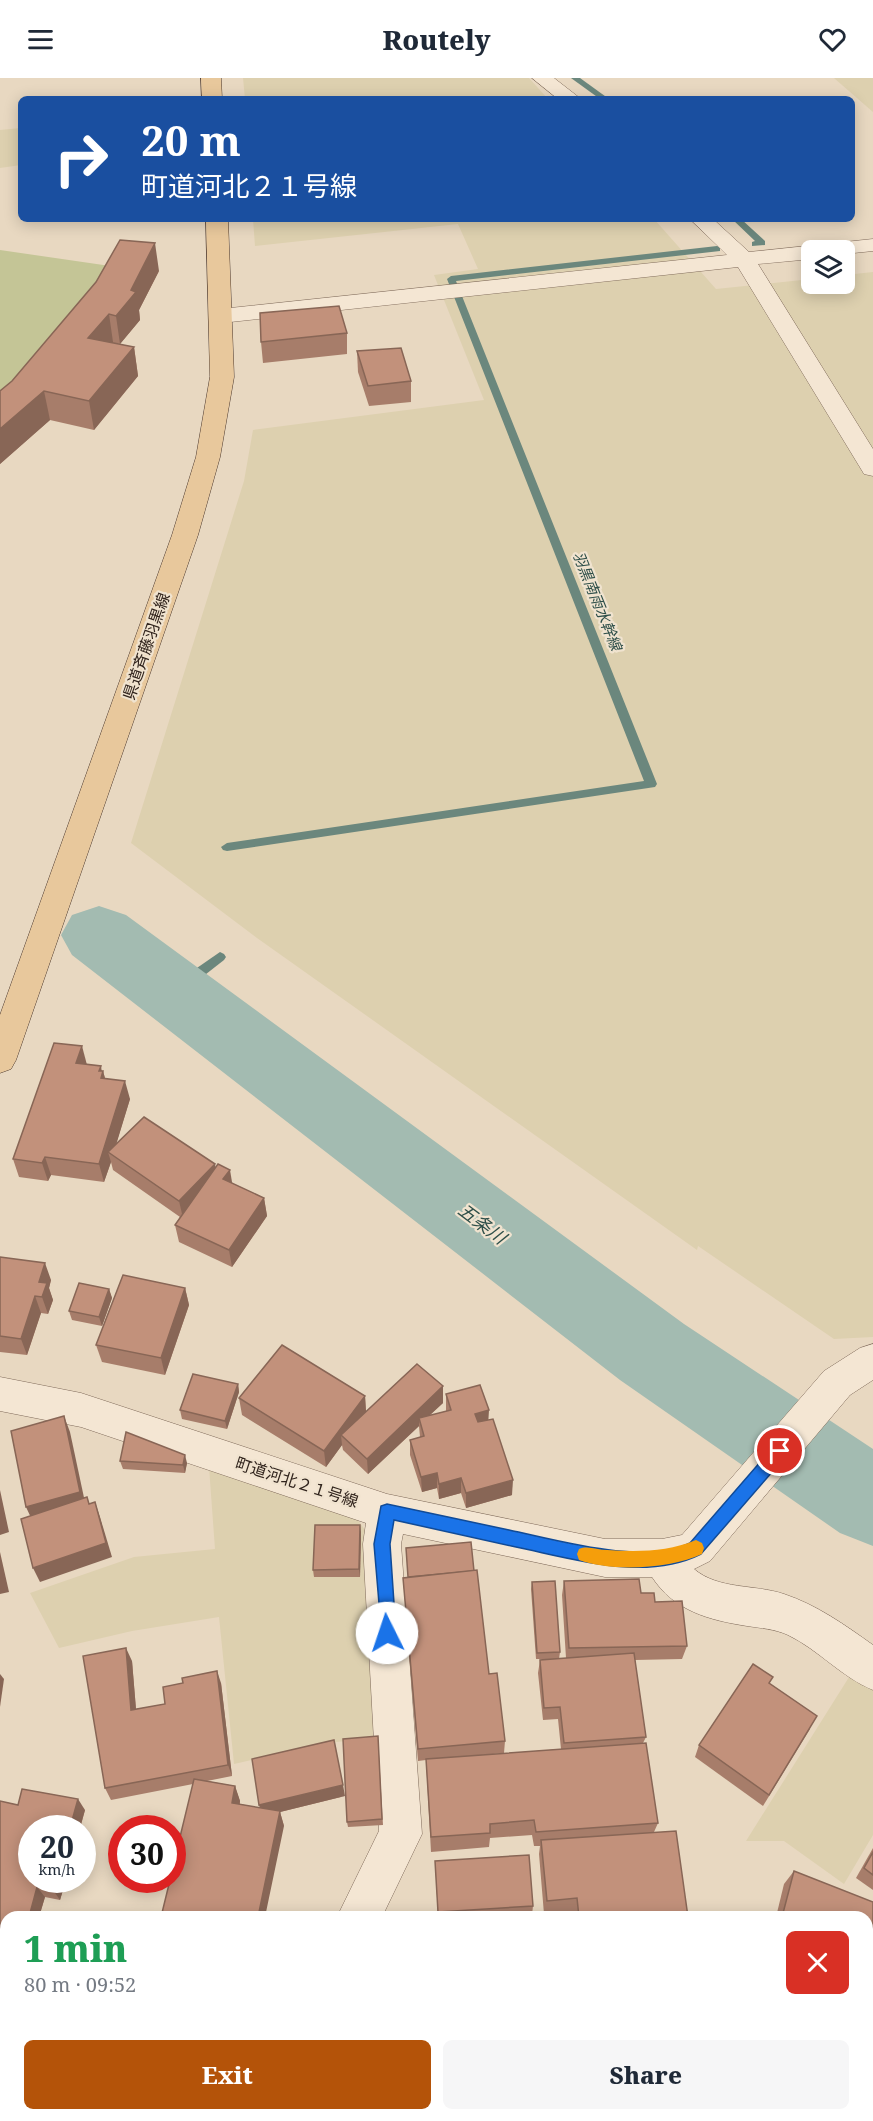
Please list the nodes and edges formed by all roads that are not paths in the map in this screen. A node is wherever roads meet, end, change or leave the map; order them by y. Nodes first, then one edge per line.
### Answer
1 (211, 78) edge
2 (542, 78) edge
3 (212, 96) edge
4 (567, 96) edge
5 (217, 222) edge
6 (704, 222) edge
7 (873, 245) edge
8 (855, 247) edge
9 (801, 253) edge
10 (744, 259) junction
11 (221, 316) junction
12 (873, 469) edge
13 (0, 1060) edge
14 (873, 1360) edge
15 (0, 1394) edge
16 (387, 1512) junction
17 (662, 1558) junction
18 (873, 1671) edge
19 (362, 1911) edge

1 - 3 main road
2 - 4 street
5 - 11 main road, 県道斉藤羽黒線
6 - 10 street
7 - 8 street
9 - 10 street
10 - 11 street
10 - 12 street
11 - 13 main road, 県道斉藤羽黒線
14 - 17 street, 町道河北２１号線
15 - 16 street, 町道河北２１号線
16 - 17 street, 町道河北２１号線
16 - 19 street
17 - 18 street

